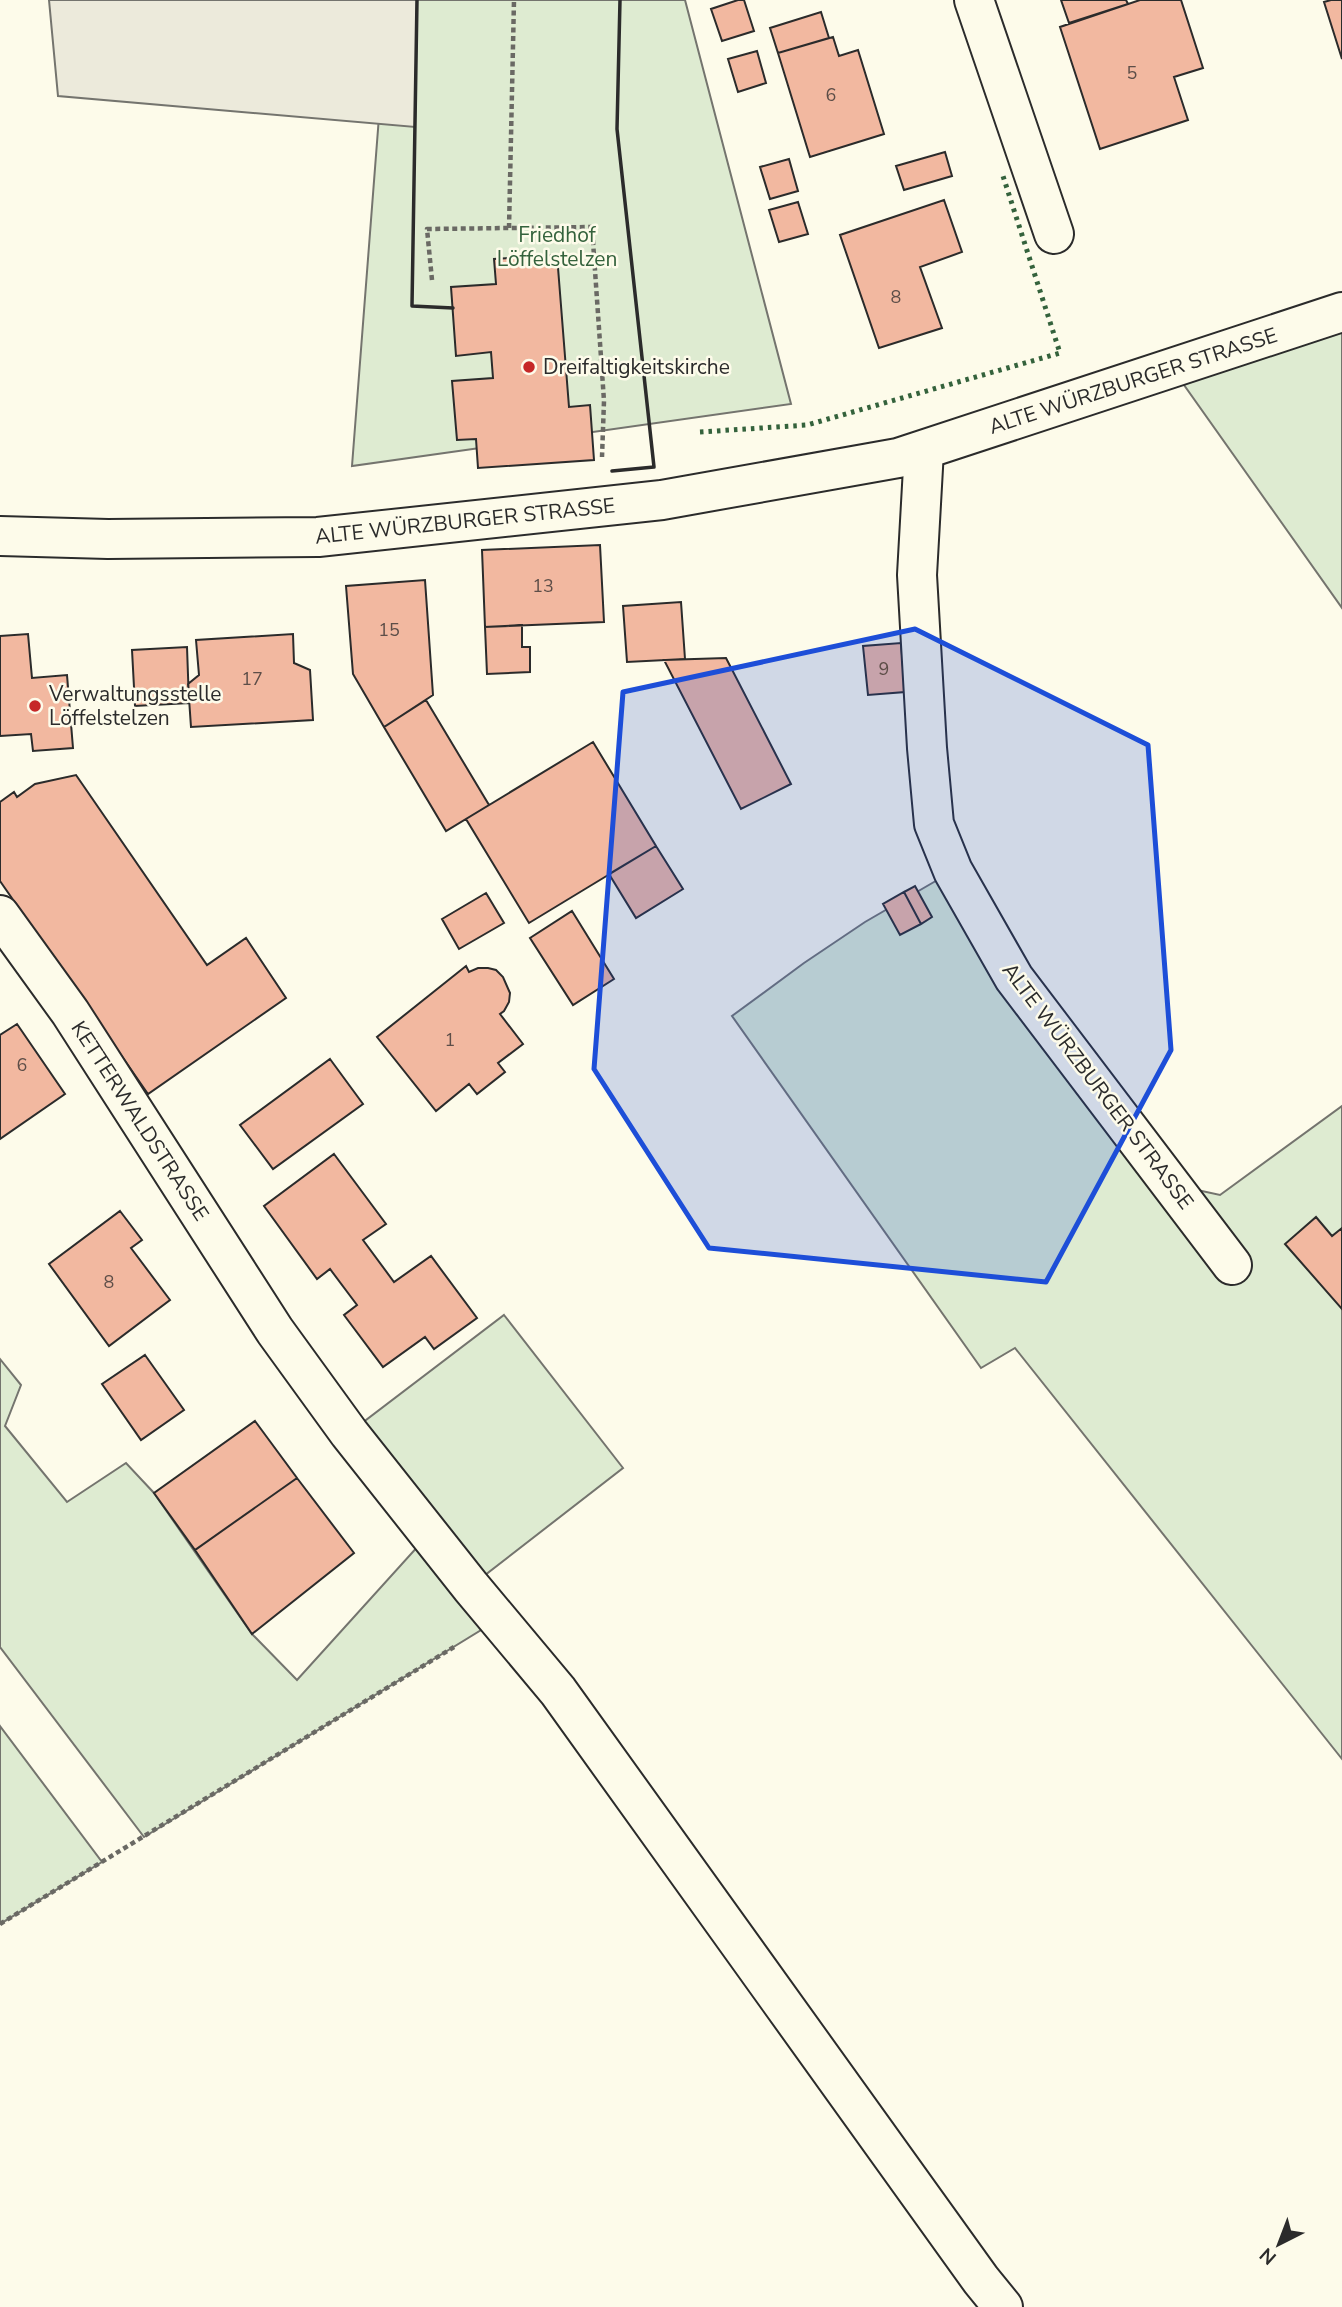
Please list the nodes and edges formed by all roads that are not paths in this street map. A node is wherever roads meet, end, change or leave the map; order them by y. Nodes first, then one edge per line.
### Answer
1 (974, 0) edge
2 (1054, 234) dead end
3 (1342, 312) edge
4 (924, 450) junction
5 (0, 536) edge
6 (0, 915) edge
7 (1232, 1265) dead end
8 (1003, 2307) edge

1 - 2 street
3 - 4 street, ALTE WÜRZBURGER STRASSE
4 - 5 street, ALTE WÜRZBURGER STRASSE
4 - 7 street, ALTE WÜRZBURGER STRASSE
6 - 8 street, KETTERWALDSTRASSE

